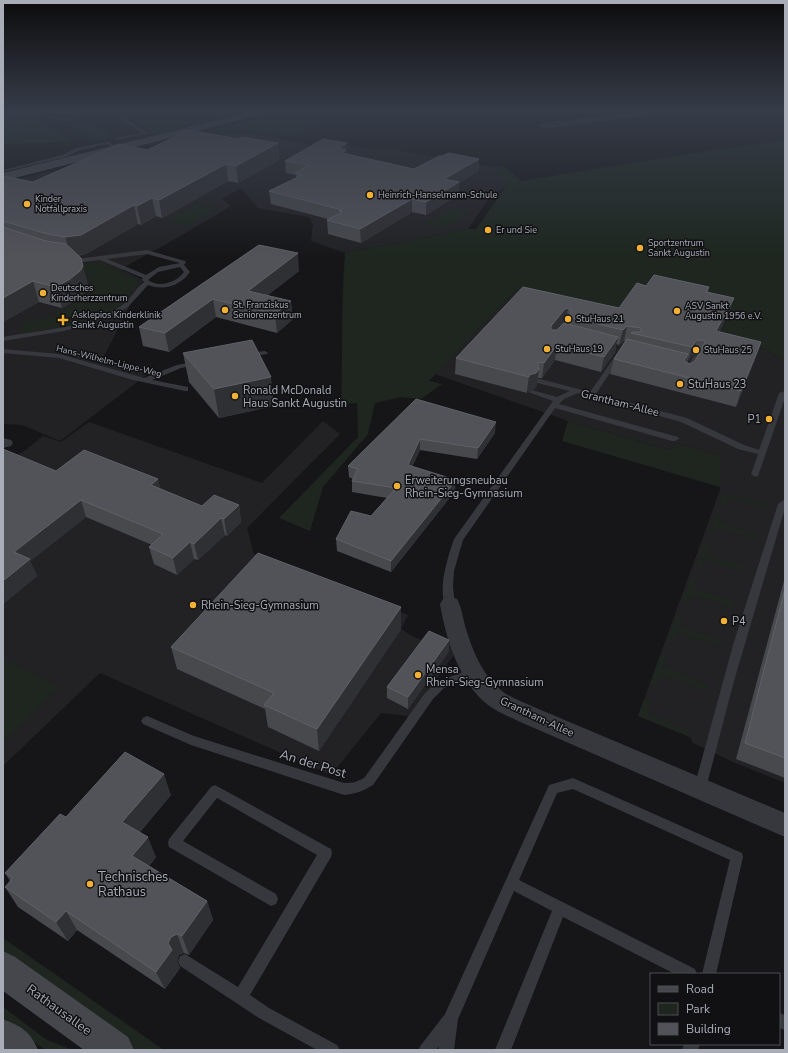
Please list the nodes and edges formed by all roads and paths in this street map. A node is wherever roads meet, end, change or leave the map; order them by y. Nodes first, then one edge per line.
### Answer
1 (48, 160) edge
2 (62, 160) edge
3 (3, 172) edge
4 (3, 177) edge
5 (60, 258) edge
6 (101, 259) junction
7 (181, 265) junction
8 (147, 280) junction
9 (3, 339) edge
10 (622, 349) edge
11 (3, 351) edge
12 (265, 353) dead end
13 (236, 357) edge
14 (696, 357) edge
15 (208, 360) edge
16 (685, 376) edge
17 (145, 380) junction
18 (540, 381) edge
19 (185, 389) dead end
20 (578, 391) junction
21 (532, 392) dead end
22 (785, 393) edge
23 (592, 394) junction
24 (556, 402) junction
25 (675, 439) dead end
26 (762, 453) junction
27 (755, 474) dead end
28 (785, 502) edge
29 (450, 604) joint
30 (474, 672) junction
31 (147, 721) dead end
32 (700, 788) junction
33 (785, 825) edge
34 (512, 883) junction
35 (271, 899) dead end
36 (560, 908) junction
37 (185, 962) dead end
38 (3, 969) edge
39 (688, 973) edge
40 (709, 973) edge
41 (241, 996) junction
42 (451, 1019) junction
43 (3, 1038) edge
44 (19, 1050) edge
45 (115, 1050) edge
46 (332, 1050) edge
47 (426, 1050) edge
48 (446, 1050) edge
49 (503, 1050) edge

1 - 3 lane
2 - 4 main road
5 - 6 lane
6 - 7 lane
6 - 8 lane
7 - 8 lane
7 - 8 lane
8 - 9 lane
10 - 23 lane
11 - 17 lane, Hans-Wilhelm-Lippe-Weg
12 - 13 lane
14 - 16 lane
15 - 17 lane
17 - 19 lane, Hans-Wilhelm-Lippe-Weg
18 - 20 lane
20 - 23 lane, Grantham-Allee
20 - 24 lane, Grantham-Allee
21 - 24 lane
22 - 26 lane
23 - 26 lane, Grantham-Allee
24 - 25 lane
24 - 29 lane, Grantham-Allee
26 - 27 lane
28 - 32 lane
29 - 30 street, Grantham-Allee
30 - 31 lane, An der Post
30 - 32 street, Grantham-Allee
32 - 33 street, Grantham-Allee
34 - 36 lane
34 - 40 lane
34 - 42 lane
35 - 41 lane
36 - 39 lane
36 - 49 lane
37 - 41 lane
38 - 45 main road, Rathausallee
41 - 46 lane
42 - 47 lane
42 - 48 lane
43 - 44 main road

